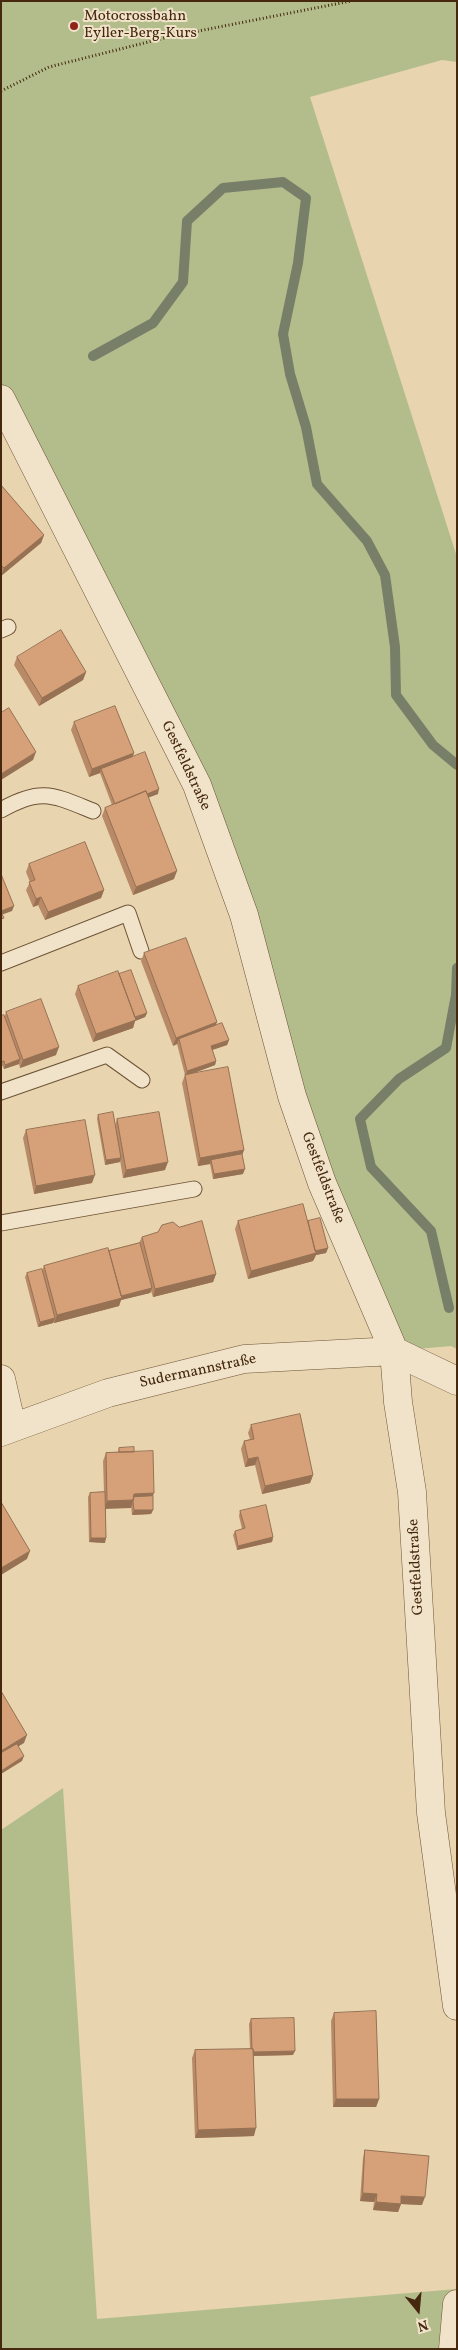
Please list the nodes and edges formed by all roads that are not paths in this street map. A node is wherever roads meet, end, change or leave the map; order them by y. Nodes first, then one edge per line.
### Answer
1 (1, 399) edge
2 (1, 810) edge
3 (93, 811) dead end
4 (141, 951) dead end
5 (1, 963) edge
6 (142, 1080) dead end
7 (1, 1092) edge
8 (194, 1189) dead end
9 (1, 1223) edge
10 (394, 1351) junction
11 (1, 1379) edge
12 (457, 1381) edge
13 (7, 1430) edge
14 (457, 2006) edge
15 (457, 2304) edge
16 (453, 2349) edge

1 - 10 street, Gestfeldstraße
2 - 3 lane
4 - 5 lane
6 - 7 lane
8 - 9 lane
10 - 12 street, Sudermannstraße
10 - 13 street, Sudermannstraße
10 - 14 street, Gestfeldstraße
11 - 13 street
15 - 16 street

